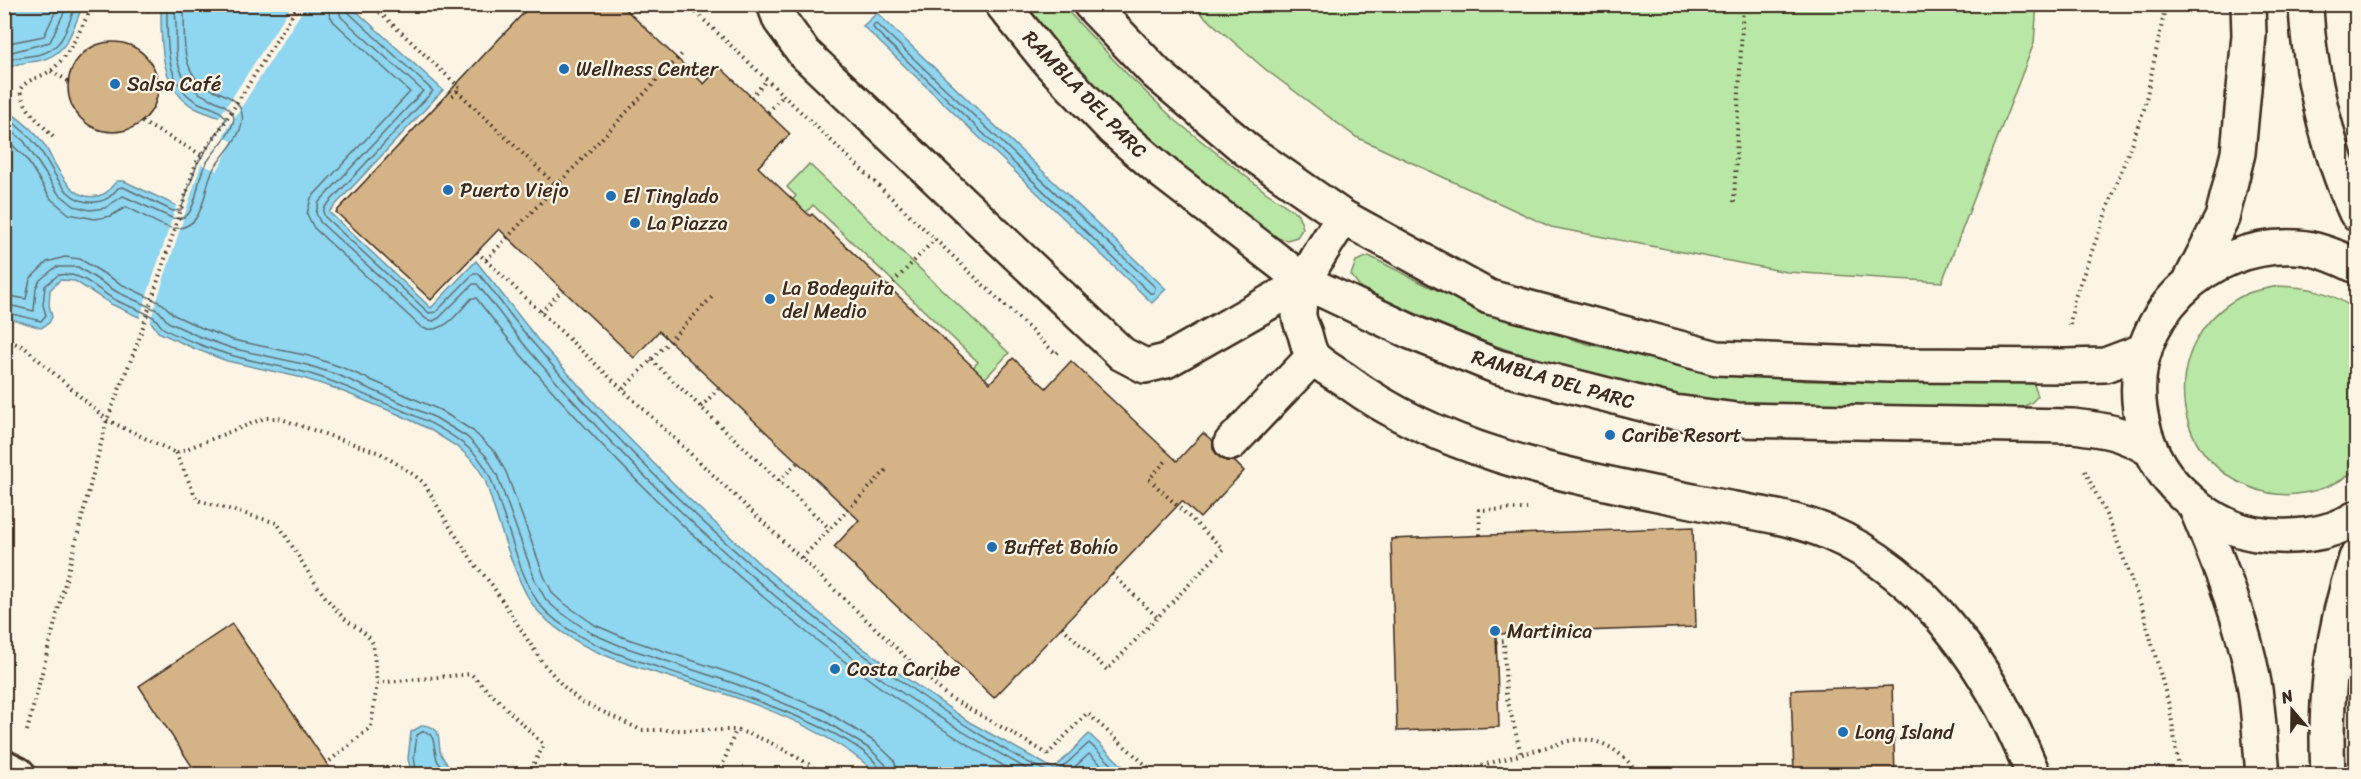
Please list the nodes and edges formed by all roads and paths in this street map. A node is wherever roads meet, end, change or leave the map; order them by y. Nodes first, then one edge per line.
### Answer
1 (94, 4) edge
2 (146, 4) edge
3 (299, 4) edge
4 (371, 4) edge
5 (774, 4) edge
6 (1002, 4) edge
7 (1090, 4) edge
8 (1743, 4) edge
9 (2248, 4) edge
10 (2306, 4) edge
11 (149, 11) dead end
12 (682, 54) dead end
13 (51, 71) junction
14 (767, 80) dead end
15 (68, 81) dead end
16 (457, 91) junction
17 (452, 96) dead end
18 (783, 96) dead end
19 (751, 97) dead end
20 (768, 112) dead end
21 (142, 122) dead end
22 (53, 137) dead end
23 (202, 155) junction
24 (557, 186) junction
25 (1734, 202) dead end
26 (2356, 213) edge
27 (1343, 217) junction
28 (934, 239) dead end
29 (477, 252) dead end
30 (486, 260) junction
31 (2356, 266) edge
32 (2191, 280) junction
33 (1305, 282) junction
34 (889, 287) dead end
35 (562, 290) dead end
36 (711, 297) dead end
37 (541, 312) junction
38 (4, 339) edge
39 (2145, 350) junction
40 (1313, 357) junction
41 (651, 360) junction
42 (719, 388) dead end
43 (623, 389) junction
44 (701, 407) junction
45 (107, 420) junction
46 (1231, 444) dead end
47 (2151, 450) junction
48 (176, 453) junction
49 (1167, 460) dead end
50 (798, 462) dead end
51 (889, 467) dead end
52 (779, 481) junction
53 (2196, 508) junction
54 (1479, 510) dead end
55 (2356, 518) edge
56 (830, 529) junction
57 (1479, 535) dead end
58 (802, 558) junction
59 (2356, 558) edge
60 (1112, 574) dead end
61 (1157, 617) junction
62 (1062, 627) dead end
63 (1496, 642) dead end
64 (377, 683) junction
65 (736, 730) junction
66 (1521, 754) junction
67 (326, 764) dead end
68 (13, 772) edge
69 (528, 774) edge
70 (719, 774) edge
71 (823, 774) edge
72 (1156, 774) edge
73 (1392, 774) edge
74 (1639, 774) edge
75 (2033, 774) edge
76 (2263, 774) edge
77 (2328, 774) edge

1 - 13 path
2 - 11 path
3 - 23 path
4 - 16 path
5 - 33 street
6 - 33 street, RAMBLA DEL PARC
7 - 27 street
8 - 25 path
9 - 32 street
10 - 26 street
12 - 24 path
13 - 15 path
13 - 22 path
14 - 19 path
16 - 17 path
16 - 24 path
18 - 20 path
21 - 23 path
23 - 45 path
24 - 30 path
27 - 33 street
27 - 39 street
28 - 34 path
29 - 30 path
30 - 37 path
31 - 32 street
32 - 39 street
33 - 40 street
33 - 47 street, RAMBLA DEL PARC
35 - 37 path
36 - 41 path
37 - 43 path
38 - 45 path
39 - 47 street
40 - 46 street
40 - 75 street
41 - 43 path
41 - 44 path
42 - 44 path
43 - 58 path
44 - 52 path
45 - 48 path
45 - 68 path
47 - 53 street
48 - 64 path
48 - 65 path
49 - 61 path
50 - 52 path
51 - 56 path
52 - 56 path
53 - 55 street
53 - 76 street
54 - 57 path
56 - 58 path
58 - 72 path
59 - 77 street
60 - 61 path
61 - 62 path
63 - 66 path
64 - 67 path
64 - 69 path
65 - 70 path
65 - 71 path
66 - 73 path
66 - 74 path

